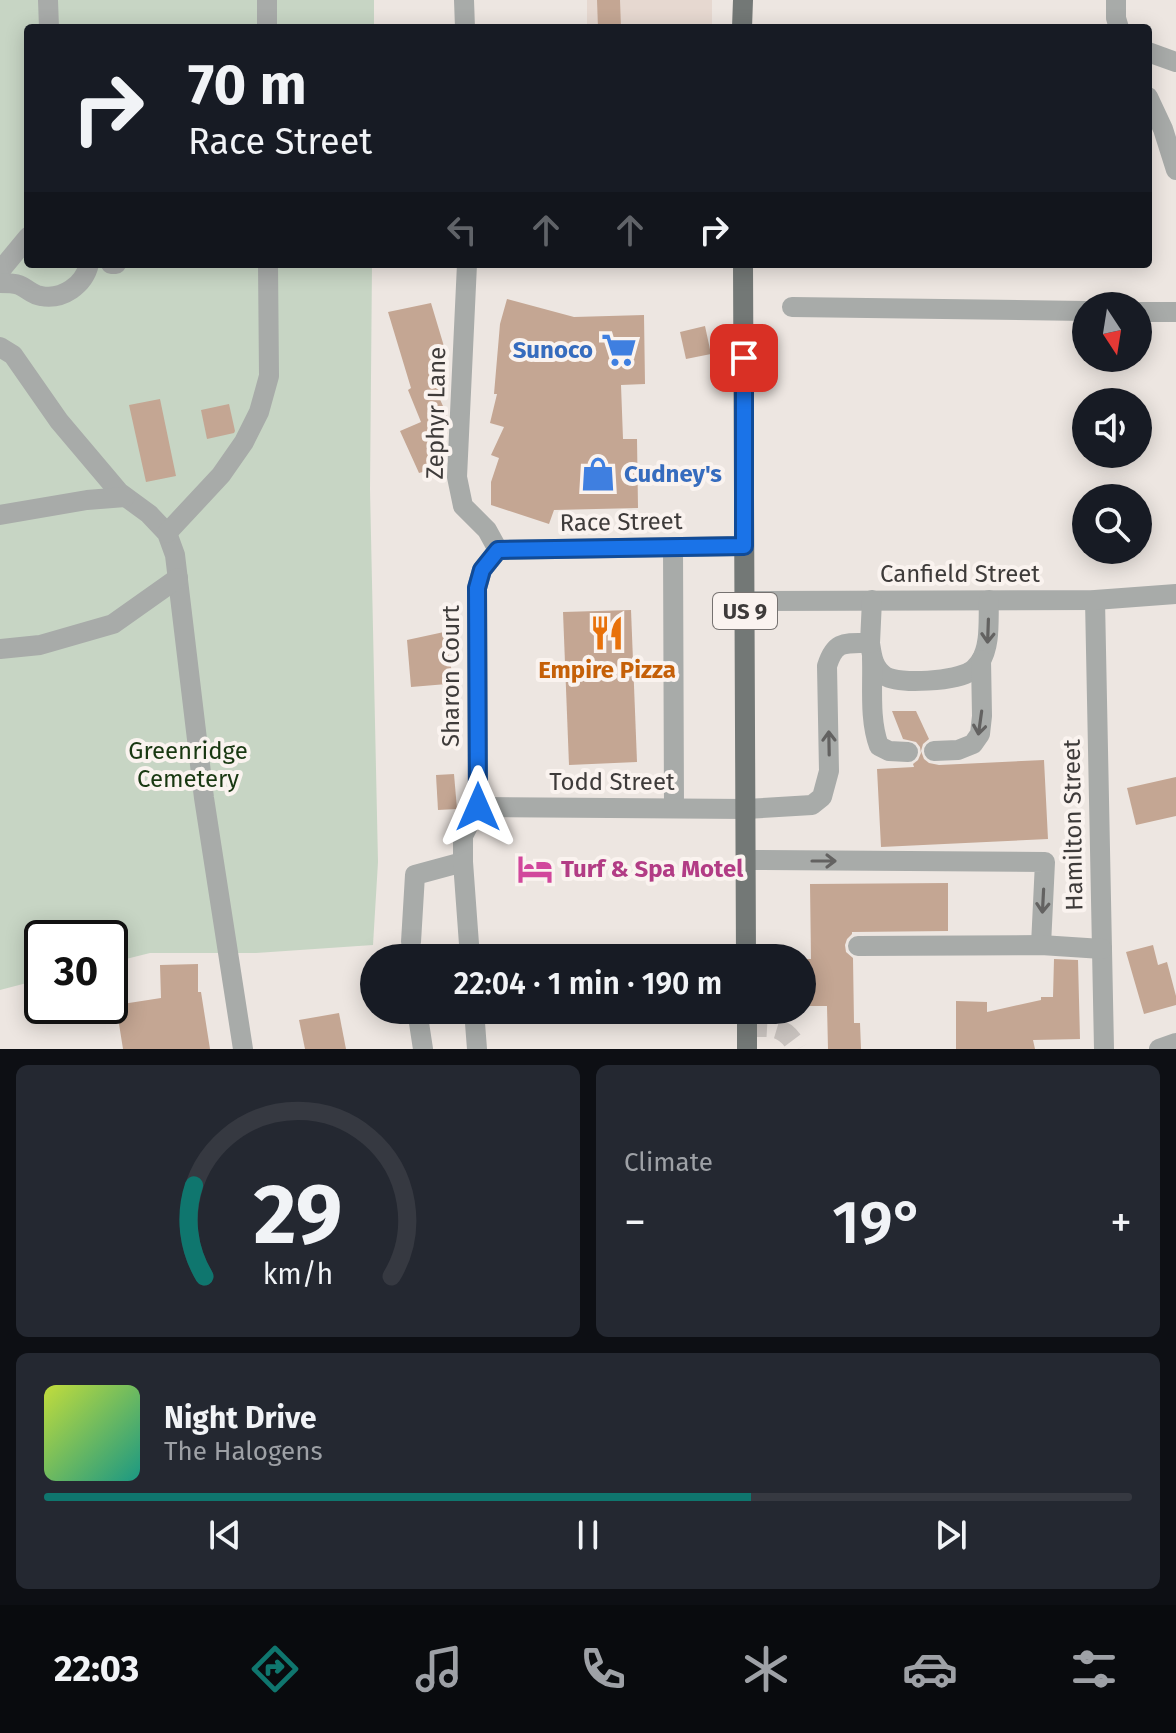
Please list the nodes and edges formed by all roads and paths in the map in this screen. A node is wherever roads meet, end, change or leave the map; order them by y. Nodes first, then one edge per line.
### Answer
1 (48, 0) edge
2 (267, 0) edge
3 (464, 0) edge
4 (743, 0) edge
5 (1116, 0) edge
6 (49, 24) edge
7 (267, 24) edge
8 (465, 24) edge
9 (742, 24) edge
10 (1118, 24) edge
11 (1152, 53) edge
12 (1176, 62) edge
13 (1152, 106) edge
14 (1176, 170) edge
15 (24, 242) edge
16 (88, 268) edge
17 (263, 268) edge
18 (467, 268) edge
19 (743, 268) edge
20 (0, 271) edge
21 (0, 283) edge
22 (792, 307) dead end
23 (1072, 311) edge
24 (1152, 312) edge
25 (1176, 312) edge
26 (0, 347) edge
27 (125, 497) junction
28 (0, 515) edge
29 (167, 533) junction
30 (744, 546) junction
31 (673, 547) junction
32 (498, 550) junction
33 (178, 578) junction
34 (1176, 594) edge
35 (872, 600) junction
36 (989, 600) junction
37 (1095, 600) junction
38 (745, 601) junction
39 (0, 649) edge
40 (871, 650) junction
41 (981, 660) junction
42 (934, 751) dead end
43 (908, 752) dead end
44 (478, 807) junction
45 (674, 808) junction
46 (746, 809) junction
47 (746, 860) junction
48 (463, 862) junction
49 (411, 942) dead end
50 (469, 944) edge
51 (746, 944) edge
52 (1041, 945) junction
53 (858, 946) dead end
54 (1102, 949) junction
55 (419, 1024) edge
56 (475, 1024) edge
57 (747, 1024) edge
58 (1176, 1043) edge
59 (243, 1049) edge
60 (423, 1049) edge
61 (477, 1049) edge
62 (747, 1049) edge
63 (1104, 1049) edge
64 (1159, 1049) edge

1 - 6 street
2 - 7 street
3 - 8 street
4 - 9 main road
5 - 10 street
11 - 12 street
13 - 14 street
15 - 20 street
16 - 21 street
17 - 29 street
18 - 32 street, Zephyr Lane
19 - 30 main road, US 9
22 - 23 street
24 - 25 street
26 - 27 street
27 - 28 street
27 - 29 street
29 - 33 street
30 - 31 street, Race Street
30 - 38 main road, US 9
31 - 32 street, Race Street
31 - 45 street
32 - 44 street, Sharon Court
33 - 39 street
33 - 59 street
34 - 37 street, Canfield Street
35 - 36 street, Canfield Street
35 - 38 street, Canfield Street
35 - 40 street
36 - 37 street, Canfield Street
36 -> 41 street
37 - 54 street, Hamilton Street
38 - 46 main road, US 9
40 - 41 street
40 - 43 street
46 -> 40 street, Todd Street
41 -> 42 street
44 - 45 street, Todd Street
44 - 48 street
45 - 46 street, Todd Street
46 - 47 main road, US 9
47 - 51 main road, US 9
47 -> 52 street
48 - 49 street
48 - 50 street
52 - 53 street
52 - 54 street
54 - 63 street, Hamilton Street
55 - 60 street
56 - 61 street
57 - 62 main road
58 - 64 street

